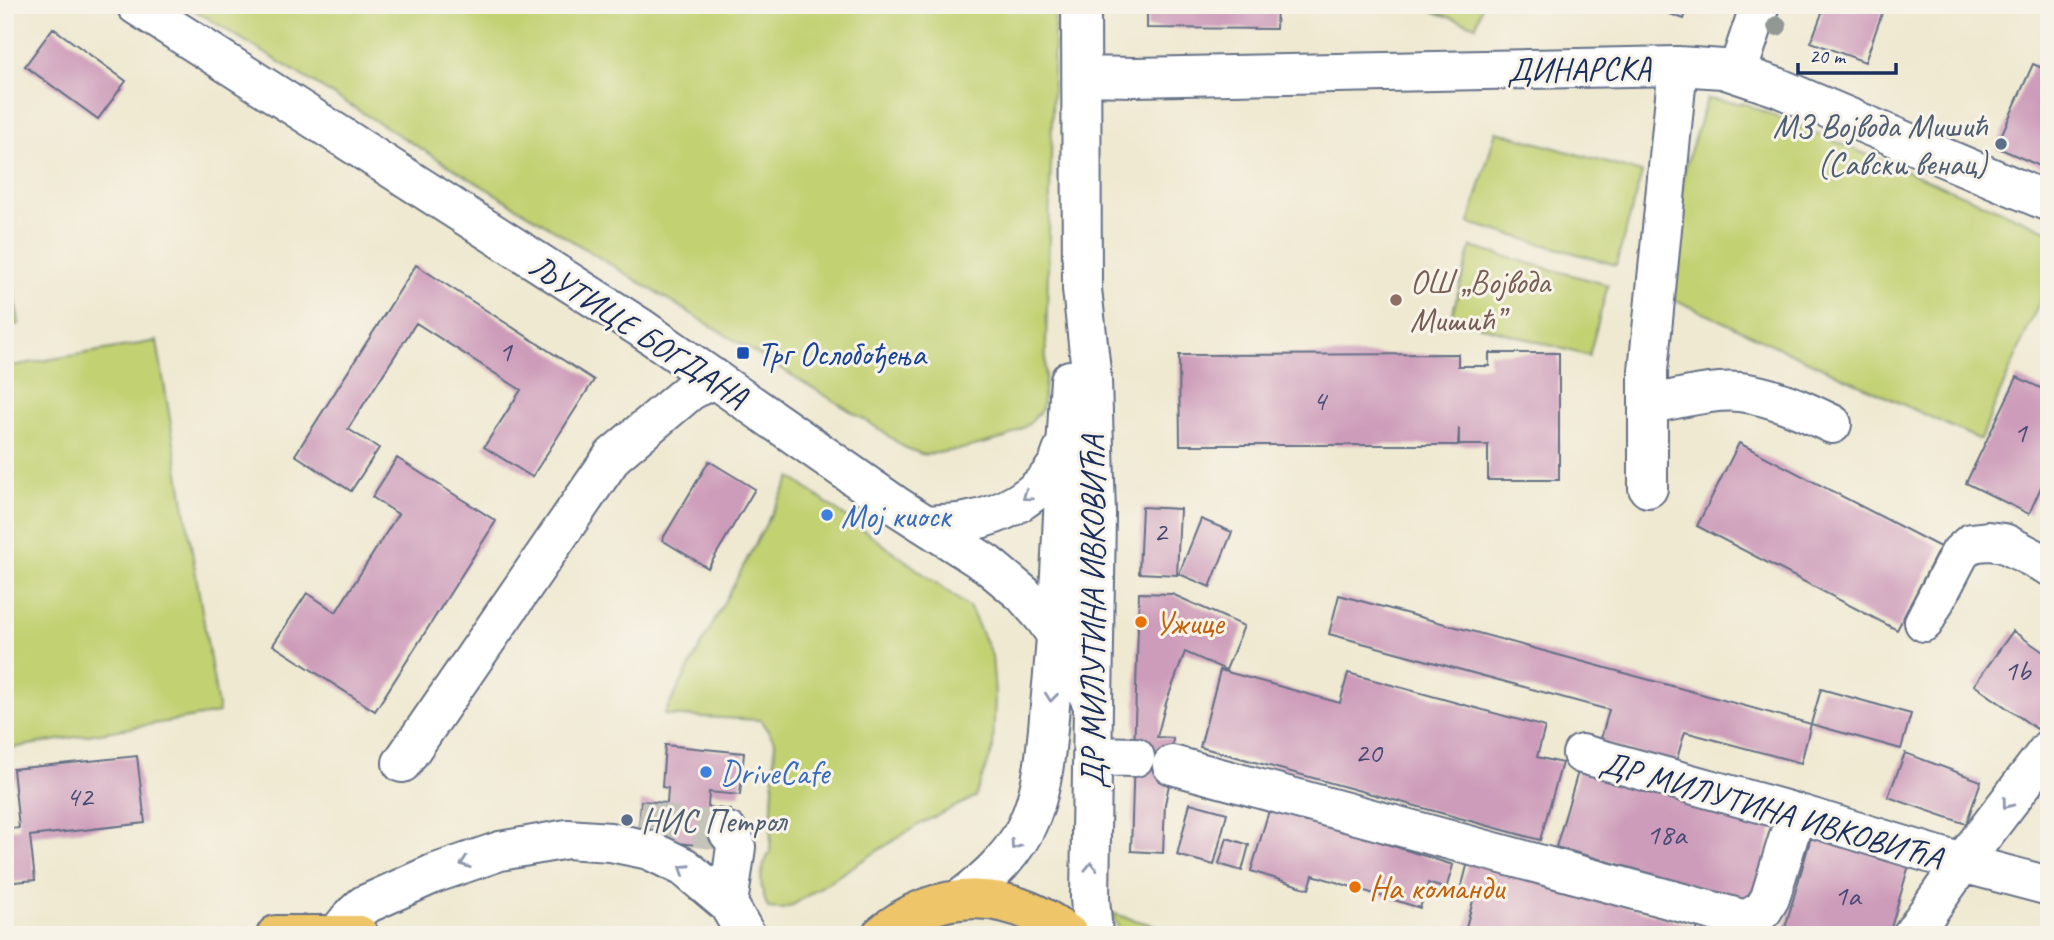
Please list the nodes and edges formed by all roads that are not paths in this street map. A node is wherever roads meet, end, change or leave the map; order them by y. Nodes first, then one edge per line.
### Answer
1 (136, 5) edge
2 (1081, 5) edge
3 (1760, 5) edge
4 (1678, 66) junction
5 (1737, 73) junction
6 (1082, 76) junction
7 (2049, 202) edge
8 (1082, 289) junction
9 (714, 378) junction
10 (1648, 404) junction
11 (1832, 424) dead end
12 (1066, 442) junction
13 (1648, 488) dead end
14 (1096, 514) junction
15 (926, 525) junction
16 (1061, 553) junction
17 (987, 564) junction
18 (2049, 566) edge
19 (1924, 622) dead end
20 (1058, 636) junction
21 (1093, 705) junction
22 (2049, 749) edge
23 (1582, 754) dead end
24 (1093, 756) junction
25 (1135, 757) dead end
26 (402, 763) dead end
27 (1172, 765) dead end
28 (1796, 813) junction
29 (639, 820) tunnel mouth
30 (728, 832) dead end
31 (568, 839) junction
32 (1962, 863) junction
33 (2049, 886) edge
34 (959, 900) junction
35 (737, 919) edge
36 (345, 934) edge
37 (276, 935) edge
38 (881, 935) edge
39 (1069, 935) edge
40 (1093, 935) edge
41 (1912, 935) edge

1 - 9 street, ЉУТИЦЕ БОГДАНА
2 - 6 street, ДР МИЛУТИНА ИВКОВИЋА
3 - 5 street
4 - 5 street, ДИНАРСКА
4 - 6 street, ДИНАРСКА
4 - 10 street
5 - 7 street, ДИНАРСКА
6 - 8 street, ДР МИЛУТИНА ИВКОВИЋА
8 - 12 street, ДР МИЛУТИНА ИВКОВИЋА
8 - 14 street, ДР МИЛУТИНА ИВКОВИЋА
9 - 15 street, ЉУТИЦЕ БОГДАНА
9 - 26 street
10 - 11 street
10 - 13 street
12 -> 15 street
12 - 16 street, ДР МИЛУТИНА ИВКОВИЋА
14 - 16 street
14 - 21 street, ДР МИЛУТИНА ИВКОВИЋА
15 - 17 street, ЉУТИЦЕ БОГДАНА
16 - 17 street
16 - 20 street, ДР МИЛУТИНА ИВКОВИЋА
17 - 20 street, ЉУТИЦЕ БОГДАНА
18 - 19 street
20 - 21 street, ЉУТИЦЕ БОГДАНА
20 -> 34 street, ДР МИЛУТИНА ИВКОВИЋА
21 - 24 street, ДР МИЛУТИНА ИВКОВИЋА
22 -> 32 street
23 - 28 street, ДР МИЛУТИНА ИВКОВИЋА
24 - 25 street
40 -> 24 street, ДР МИЛУТИНА ИВКОВИЋА
27 - 28 street
28 - 32 street, ДР МИЛУТИНА ИВКОВИЋА
29 - 31 street
30 - 35 street
35 -> 31 street
31 -> 36 street
32 - 33 street, ДР МИЛУТИНА ИВКОВИЋА
32 - 41 street
34 - 38 main road
34 - 39 main road
36 - 37 main road

